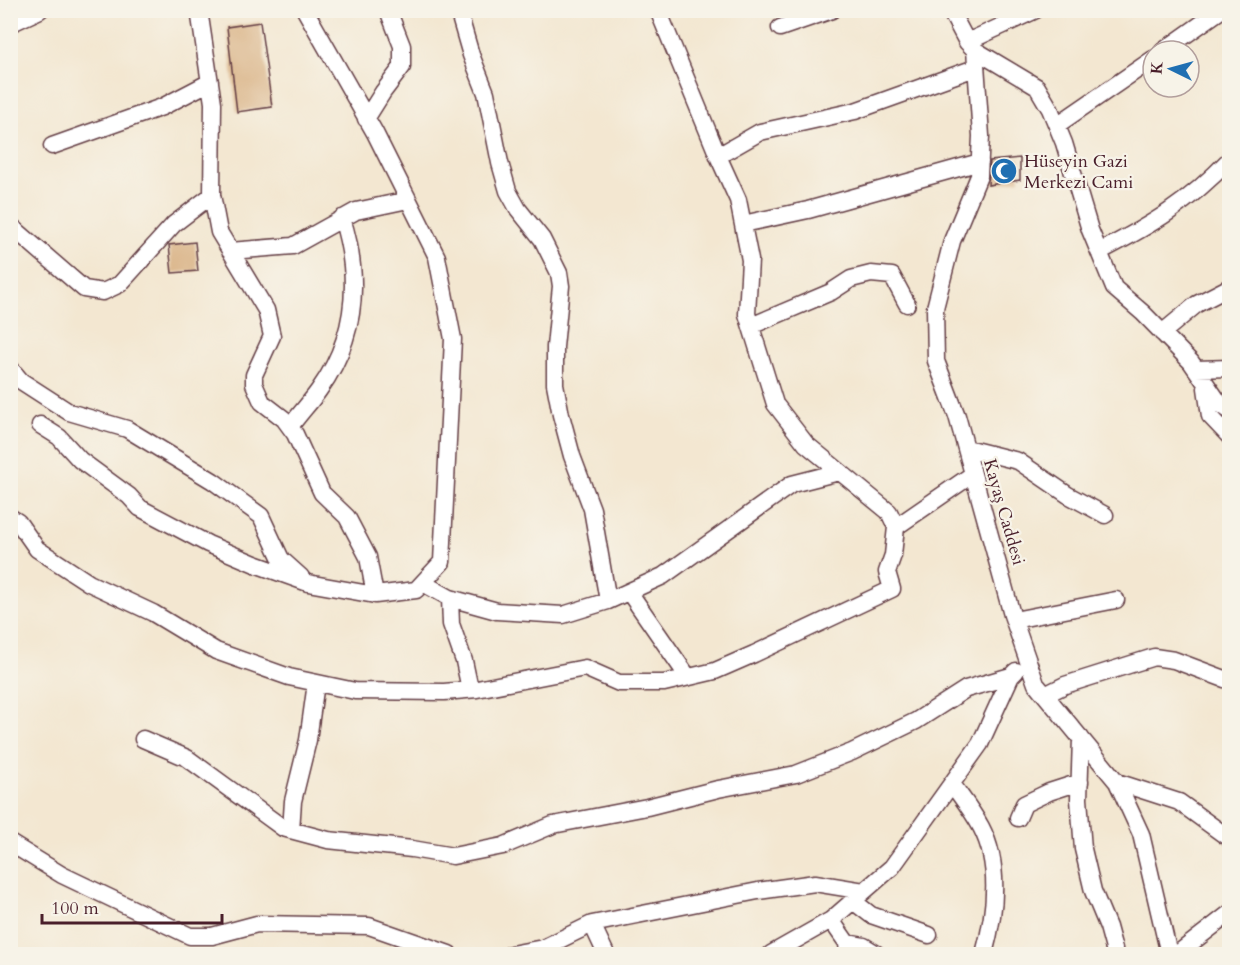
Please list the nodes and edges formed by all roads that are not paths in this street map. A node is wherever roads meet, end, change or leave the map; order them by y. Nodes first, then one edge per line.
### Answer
1 (40, 10) edge
2 (199, 10) edge
3 (304, 10) edge
4 (387, 10) edge
5 (458, 10) edge
6 (658, 10) edge
7 (832, 10) edge
8 (950, 10) edge
9 (1036, 10) edge
10 (1221, 10) edge
11 (10, 24) edge
12 (780, 28) dead end
13 (1180, 39) edge
14 (971, 46) junction
15 (1141, 67) edge
16 (975, 68) junction
17 (210, 82) junction
18 (366, 119) junction
19 (1057, 125) junction
20 (52, 146) dead end
21 (718, 156) junction
22 (1230, 159) edge
23 (980, 162) junction
24 (212, 195) junction
25 (408, 200) junction
26 (342, 218) junction
27 (10, 225) edge
28 (743, 225) junction
29 (230, 251) junction
30 (1099, 252) junction
31 (1230, 287) edge
32 (907, 304) dead end
33 (750, 326) junction
34 (1162, 333) junction
35 (10, 368) edge
36 (1230, 368) edge
37 (1196, 369) junction
38 (1206, 384) junction
39 (1230, 411) edge
40 (40, 425) dead end
41 (290, 427) junction
42 (1230, 436) edge
43 (966, 448) junction
44 (839, 472) junction
45 (973, 474) junction
46 (1105, 515) dead end
47 (10, 517) edge
48 (896, 527) junction
49 (423, 583) junction
50 (308, 584) junction
51 (629, 591) junction
52 (375, 595) junction
53 (450, 598) junction
54 (1116, 600) dead end
55 (608, 601) junction
56 (1014, 620) junction
57 (1028, 661) junction
58 (1011, 676) junction
59 (688, 677) junction
60 (1230, 681) edge
61 (316, 683) junction
62 (470, 689) junction
63 (1045, 695) junction
64 (1081, 738) junction
65 (143, 739) dead end
66 (1080, 782) junction
67 (1117, 782) junction
68 (952, 784) junction
69 (1018, 818) dead end
70 (291, 830) junction
71 (1230, 839) edge
72 (10, 843) edge
73 (859, 896) junction
74 (1230, 913) edge
75 (831, 920) junction
76 (592, 924) junction
77 (929, 935) dead end
78 (848, 949) edge
79 (1114, 949) dead end
80 (449, 954) edge
81 (511, 954) edge
82 (606, 954) edge
83 (771, 954) edge
84 (877, 954) edge
85 (984, 954) edge
86 (1170, 954) edge
87 (1178, 954) edge

1 - 11 street
2 - 17 street
3 - 18 street
4 - 18 street
5 - 55 street
6 - 21 street
7 - 12 street
8 - 14 street
9 - 14 street
10 - 13 street
14 - 16 street, Kayaş Caddesi
14 - 19 street
15 - 19 street
16 - 21 street
16 - 23 street, Kayaş Caddesi
17 - 20 street
17 - 24 street
18 - 25 street
19 - 30 street
21 - 28 street
22 - 30 street
23 - 28 street
23 - 43 street, Kayaş Caddesi
24 - 27 street
24 - 29 street
25 - 26 street
25 - 49 street
26 - 29 street
26 - 41 street
28 - 33 street
29 - 41 street
30 - 34 street
31 - 34 street
32 - 33 street
33 - 44 street
34 - 37 street
35 - 50 street
36 - 37 street
37 - 38 street
38 - 39 street
38 - 42 street
40 - 50 street
41 - 52 street
43 - 45 street, Kayaş Caddesi
43 - 46 street
44 - 48 street
44 - 51 street
45 - 48 street
45 - 56 street, Kayaş Caddesi
47 - 61 street
48 - 59 street
49 - 52 street
49 - 53 street
50 - 52 street
51 - 55 street
51 - 59 street
53 - 55 street
53 - 62 street
54 - 56 street
56 - 57 street, Kayaş Caddesi
57 - 58 street
57 - 63 street, Kayaş Caddesi
58 - 68 street
58 - 70 street
59 - 62 street
60 - 63 street
61 - 62 street
61 - 70 street
63 - 64 street, Kayaş Caddesi
64 - 66 street
64 - 67 street, Kayaş Caddesi
65 - 70 street
66 - 69 street
66 - 79 street
67 - 71 street
67 - 86 street, Kayaş Caddesi
68 - 73 street
68 - 85 street
72 - 80 street
73 - 75 street
73 - 76 street
73 - 77 street
74 - 87 street
75 - 78 street
75 - 83 street
76 - 81 street
76 - 82 street
78 - 84 street

